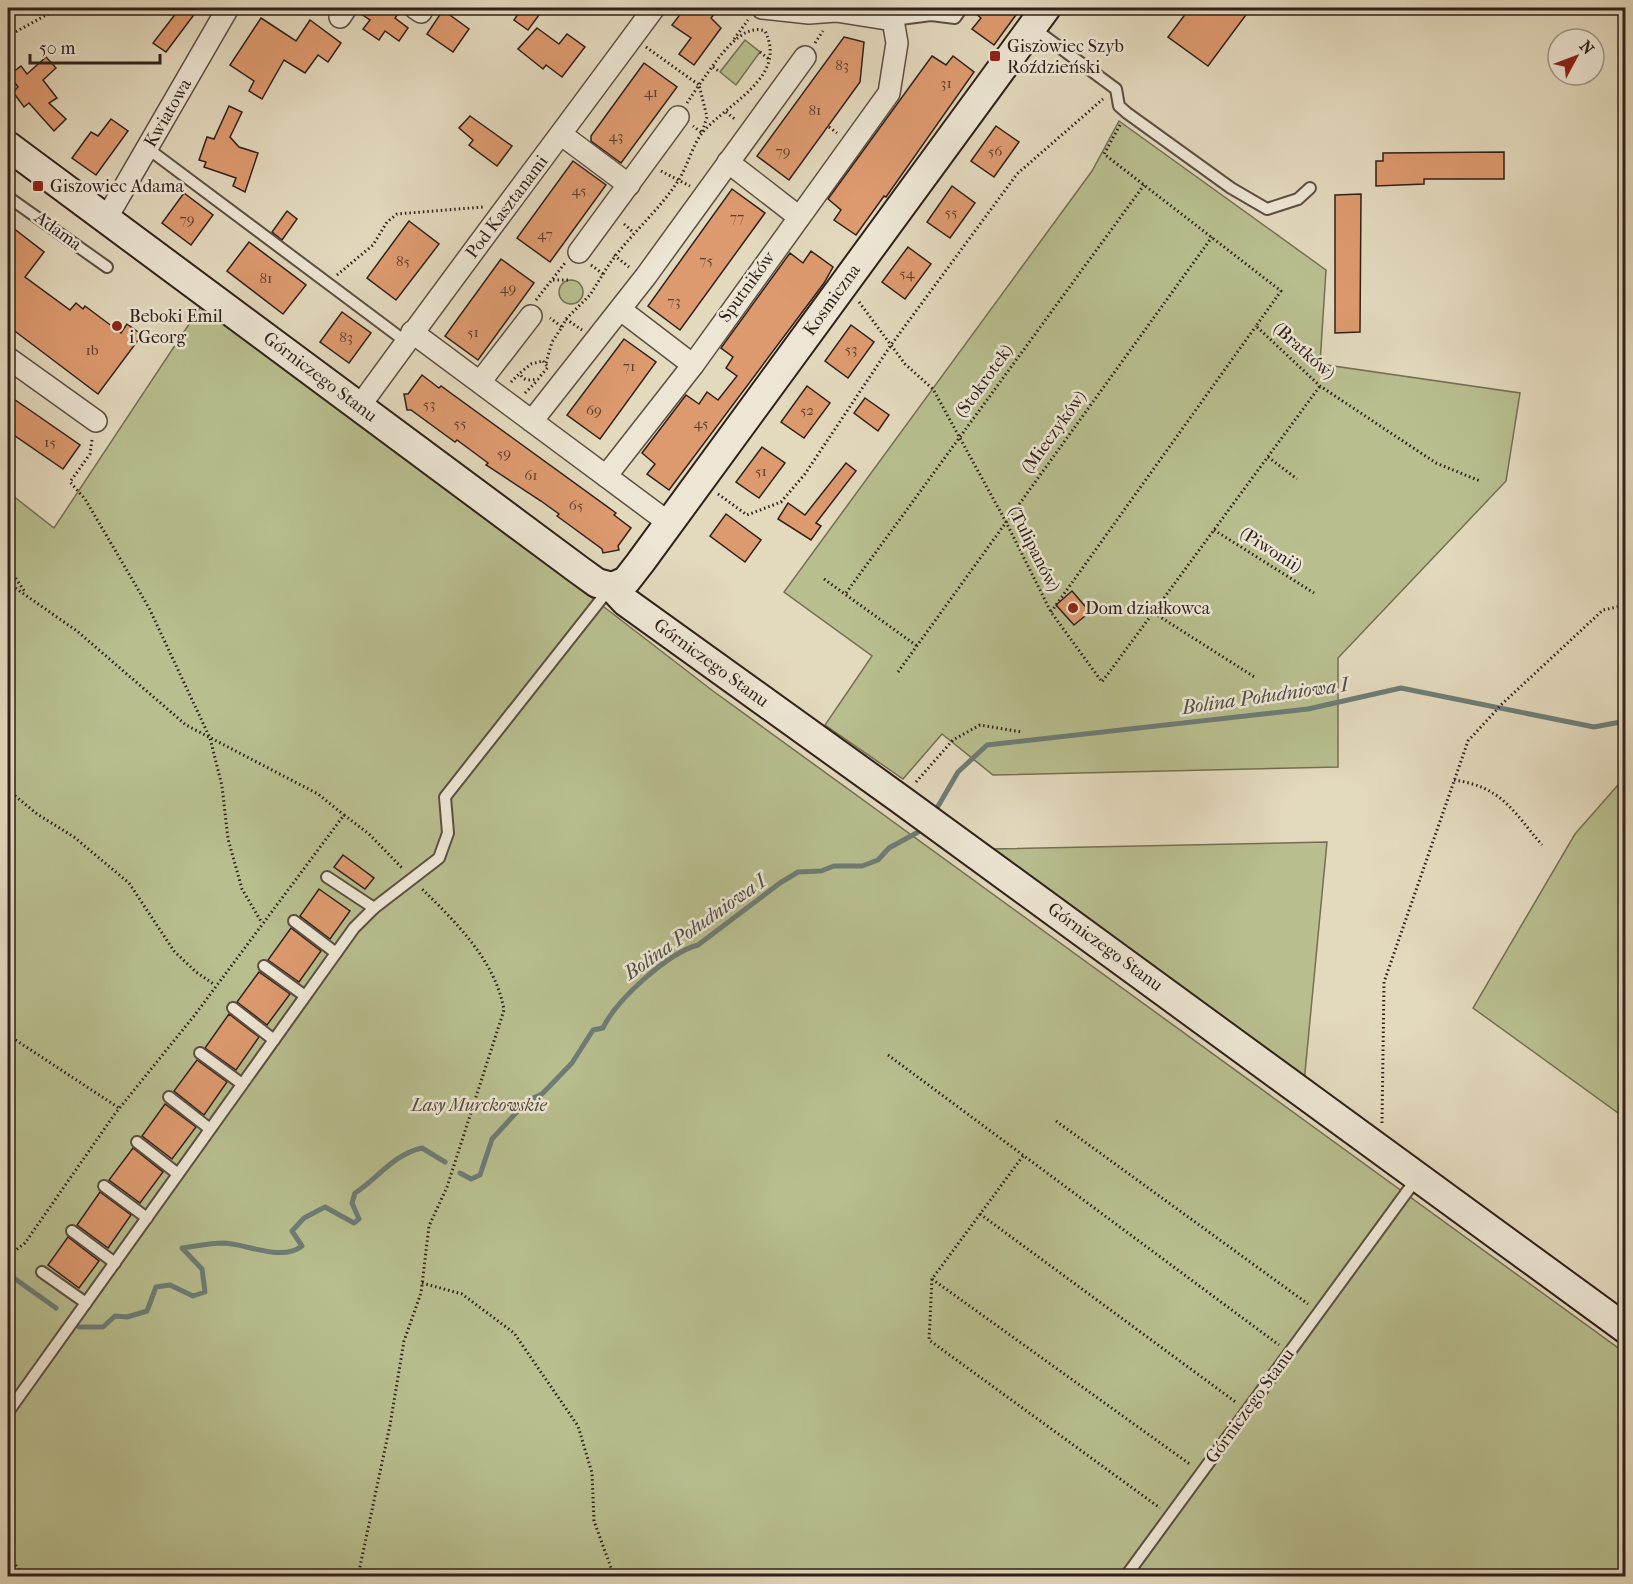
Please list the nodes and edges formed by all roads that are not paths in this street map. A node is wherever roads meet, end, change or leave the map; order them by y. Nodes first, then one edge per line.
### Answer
1 (228, 8) edge
2 (654, 8) edge
3 (962, 8) edge
4 (756, 11) edge
5 (1039, 17) edge
6 (893, 20) junction
7 (805, 57) road end
8 (678, 117) dead end
9 (562, 135) junction
10 (8, 146) edge
11 (147, 148) junction
12 (728, 162) junction
13 (630, 185) junction
14 (1310, 188) dead end
15 (8, 197) edge
16 (799, 217) junction
17 (106, 219) junction
18 (576, 252) road end
19 (107, 267) dead end
20 (621, 310) junction
21 (531, 316) road end
22 (409, 336) junction
23 (8, 358) edge
24 (693, 365) junction
25 (480, 382) junction
26 (359, 407) junction
27 (96, 421) road end
28 (532, 421) junction
29 (606, 476) junction
30 (669, 523) junction
31 (612, 587) junction
32 (327, 877) dead end
33 (374, 908) junction
34 (294, 921) dead end
35 (336, 953) junction
36 (264, 966) dead end
37 (305, 996) junction
38 (233, 1008) dead end
39 (274, 1040) junction
40 (200, 1053) dead end
41 (242, 1084) junction
42 (169, 1097) dead end
43 (210, 1129) junction
44 (137, 1142) dead end
45 (178, 1174) junction
46 (1418, 1177) junction
47 (104, 1186) dead end
48 (147, 1218) junction
49 (72, 1231) dead end
50 (115, 1263) junction
51 (42, 1272) dead end
52 (86, 1304) junction
53 (1626, 1329) edge
54 (8, 1412) edge
55 (1126, 1576) edge

1 - 11 street, Kwiatowa
2 - 9 street, Pod Kasztanami
3 - 6 lane
4 - 6 street
5 - 14 lane
5 - 30 street, Kosmiczna
6 - 16 street, Sputników
7 - 12 street
8 - 13 street
9 - 13 street
9 - 22 street, Pod Kasztanami
10 - 17 street, Górniczego Stanu
11 - 17 street, Kwiatowa
11 - 22 lane
12 - 16 street
12 - 20 street
13 - 18 street
15 - 19 lane, Adama
16 - 24 street, Sputników
17 - 26 street, Górniczego Stanu
20 - 24 street
20 - 28 street
21 - 25 street
22 - 25 street
22 - 26 street, Pod Kasztanami
23 - 27 street
24 - 29 street, Sputników
25 - 28 street
26 - 31 street, Górniczego Stanu
28 - 29 street
29 - 30 street
30 - 31 street, Kosmiczna
31 - 33 lane
31 - 46 street, Górniczego Stanu
32 - 33 lane
33 - 35 lane
34 - 35 lane
35 - 37 lane
36 - 37 lane
37 - 39 lane
38 - 39 lane
39 - 41 lane
40 - 41 lane
41 - 43 lane
42 - 43 lane
43 - 45 lane
44 - 45 lane
45 - 48 lane
46 - 53 street, Górniczego Stanu
46 - 55 lane, Górniczego Stanu
47 - 48 lane
48 - 50 lane
49 - 50 lane
50 - 52 lane
51 - 52 lane
52 - 54 lane

